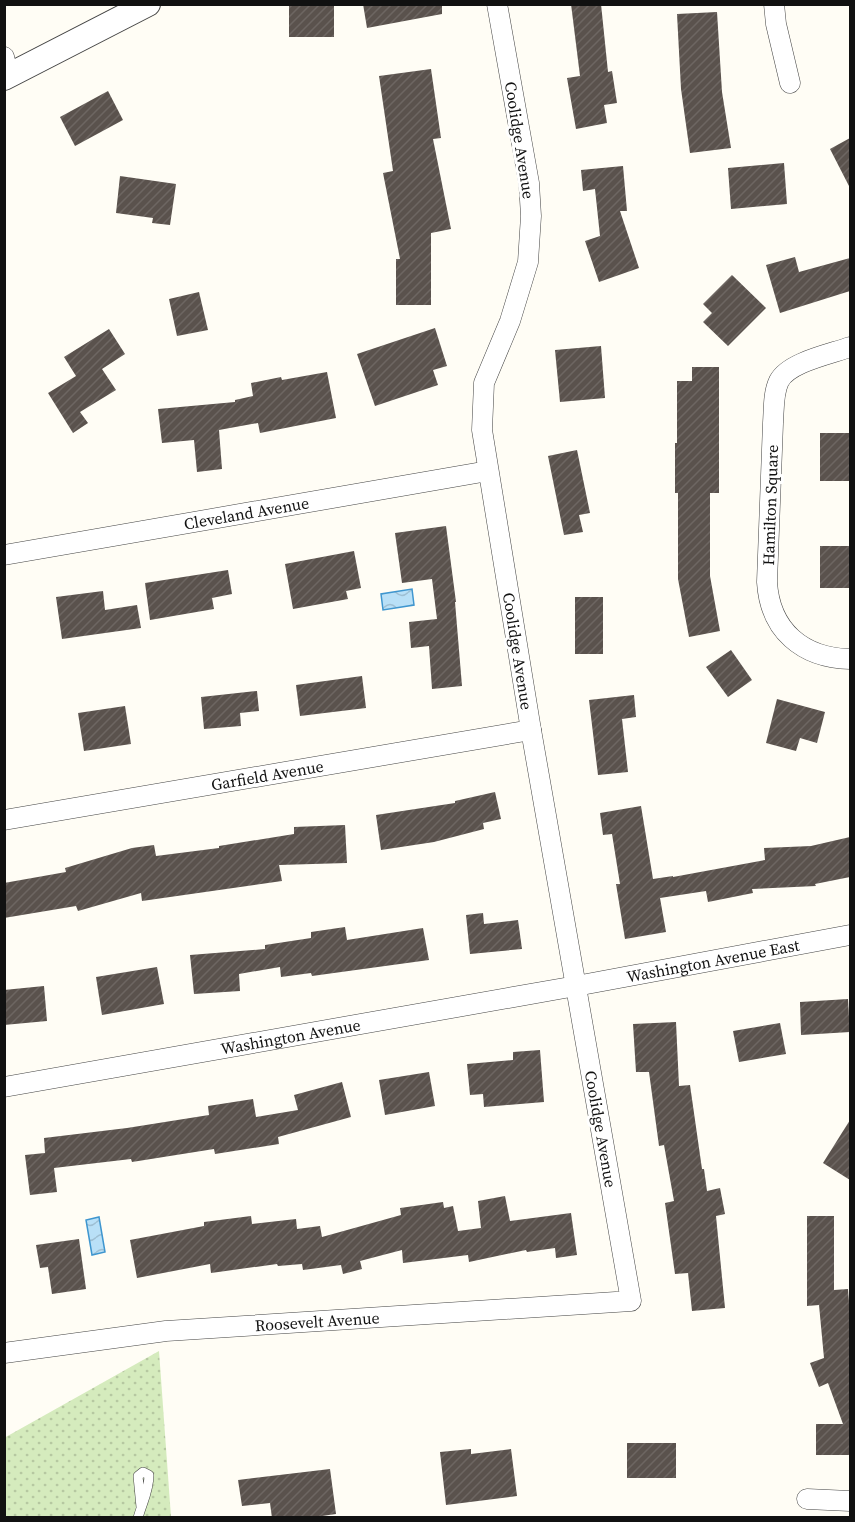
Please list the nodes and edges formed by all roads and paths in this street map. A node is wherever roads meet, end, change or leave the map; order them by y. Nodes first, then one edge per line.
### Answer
1 (148, 4) edge
2 (497, 4) edge
3 (774, 4) edge
4 (6, 70) edge
5 (790, 83) dead end
6 (850, 347) edge
7 (489, 471) junction
8 (4, 555) edge
9 (850, 659) edge
10 (531, 730) junction
11 (4, 820) edge
12 (850, 935) edge
13 (576, 986) junction
14 (4, 1086) edge
15 (631, 1301) joint
16 (4, 1353) edge
17 (807, 1499) dead end
18 (850, 1501) edge
19 (141, 1508) dead end
20 (138, 1518) edge

1 - 4 street
2 - 7 street, Coolidge Avenue
3 - 5 street
6 - 9 street, Hamilton Square
7 - 8 street, Cleveland Avenue
7 - 10 street, Coolidge Avenue
10 - 11 street, Garfield Avenue
10 - 13 street, Coolidge Avenue
12 - 13 street, Washington Avenue East
13 - 14 street, Washington Avenue
13 - 15 street, Coolidge Avenue
15 - 16 street, Roosevelt Avenue
17 - 18 street
19 - 20 lane

